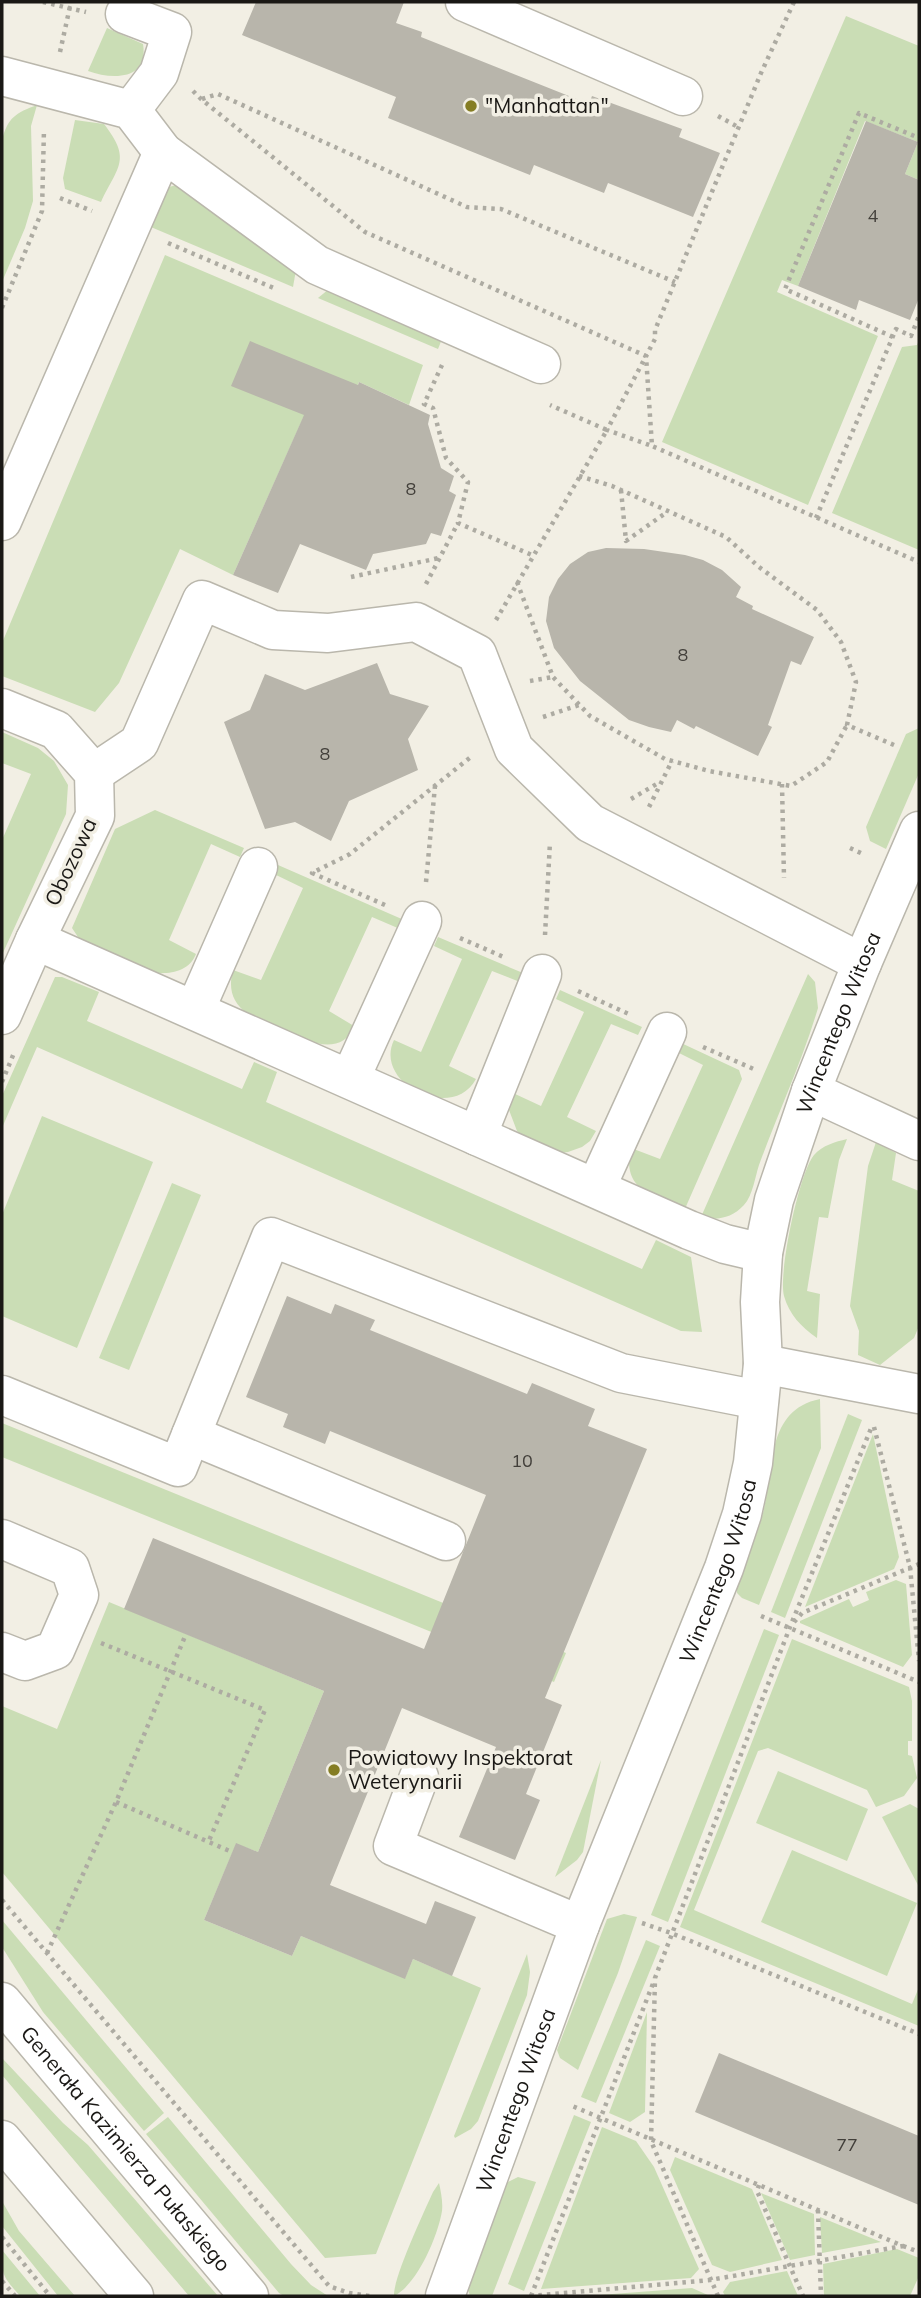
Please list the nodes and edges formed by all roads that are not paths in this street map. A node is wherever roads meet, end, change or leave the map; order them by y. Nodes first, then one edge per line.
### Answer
1 (465, 2) edge
2 (125, 14) dead end
3 (2, 76) edge
4 (683, 96) dead end
5 (131, 110) junction
6 (163, 152) junction
7 (541, 364) dead end
8 (2, 521) edge
9 (2, 708) edge
10 (94, 773) junction
11 (919, 831) edge
12 (258, 867) dead end
13 (422, 921) road end
14 (35, 940) junction
15 (862, 963) junction
16 (542, 974) road end
17 (195, 1010) junction
18 (2, 1015) edge
19 (667, 1032) road end
20 (350, 1079) junction
21 (811, 1091) junction
22 (477, 1136) junction
23 (919, 1141) edge
24 (596, 1188) junction
25 (763, 1253) junction
26 (761, 1382) junction
27 (919, 1394) edge
28 (2, 1395) edge
29 (191, 1435) junction
30 (2, 1539) edge
31 (446, 1541) dead end
32 (2, 1652) edge
33 (419, 1777) dead end
34 (580, 1925) junction
35 (2, 2002) edge
36 (2, 2140) edge
37 (134, 2296) edge
38 (249, 2296) edge
39 (445, 2296) edge

1 - 4 street
2 - 5 street
3 - 5 street
5 - 6 street
6 - 7 street
6 - 8 street
9 - 10 street
10 - 14 street, Obozowa
10 - 15 street
11 - 15 street, Wincentego Witosa
12 - 17 street
13 - 20 street
14 - 17 street
14 - 18 street, Obozowa
15 - 21 street, Wincentego Witosa
16 - 22 street
17 - 20 street
19 - 24 street
20 - 22 street
21 - 23 street
21 - 25 street, Wincentego Witosa
22 - 24 street
24 - 25 street
25 - 26 street, Wincentego Witosa
26 - 27 street
26 - 29 street
26 - 34 street, Wincentego Witosa
28 - 29 street
29 - 31 street
30 - 32 street
33 - 34 street
34 - 39 street, Wincentego Witosa
35 - 38 street, Generała Kazimierza Pułaskiego
36 - 37 street

